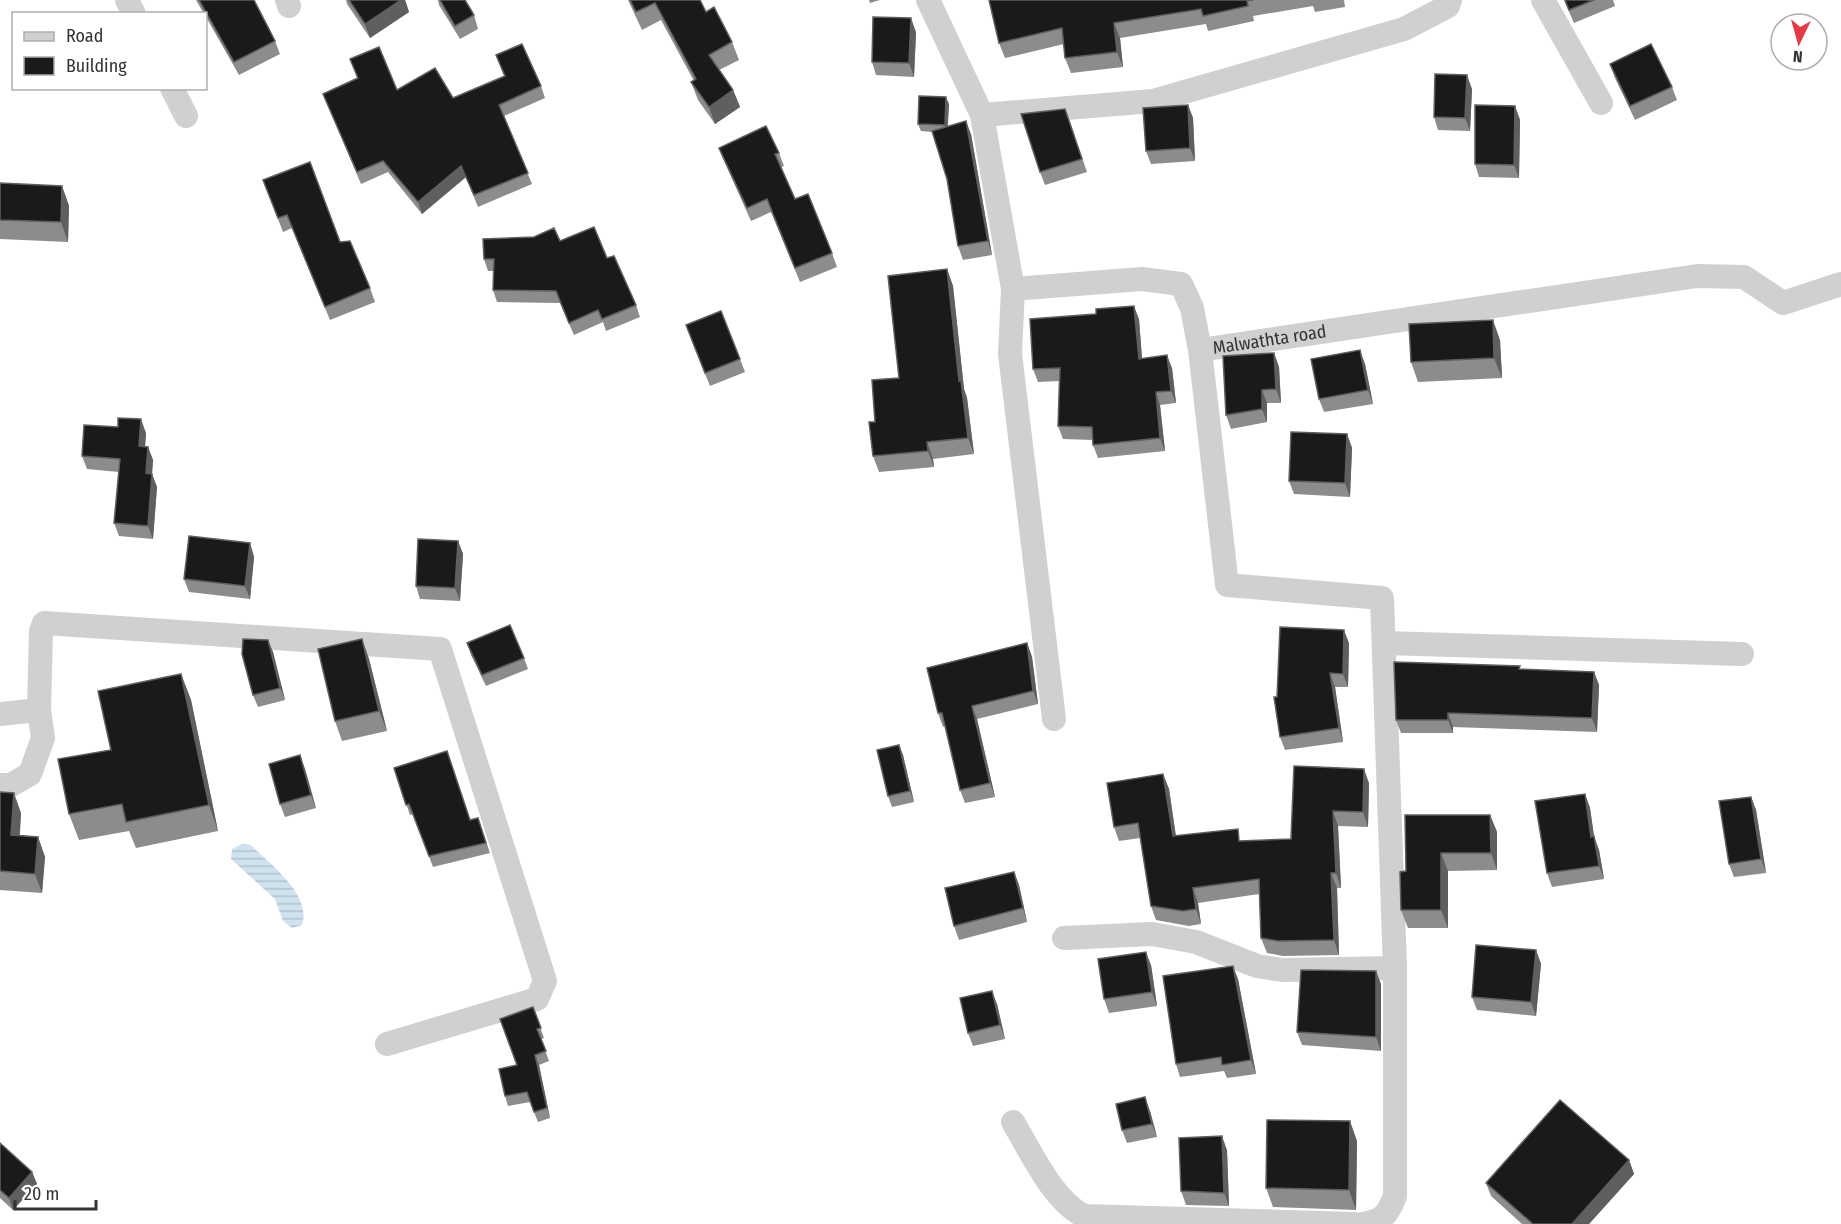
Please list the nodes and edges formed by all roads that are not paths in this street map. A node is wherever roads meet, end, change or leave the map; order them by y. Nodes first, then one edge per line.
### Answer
1 (927, 0) edge
2 (1450, 0) edge
3 (1543, 0) edge
4 (173, 90) edge
5 (1601, 103) dead end
6 (982, 115) junction
7 (186, 116) dead end
8 (1841, 284) edge
9 (1013, 289) junction
10 (1200, 350) junction
11 (1384, 643) junction
12 (1742, 654) dead end
13 (39, 710) junction
14 (0, 714) edge
15 (1054, 719) dead end
16 (0, 785) edge
17 (1064, 938) dead end
18 (1395, 968) junction
19 (387, 1044) dead end
20 (1013, 1122) dead end
21 (1354, 1224) edge
22 (1362, 1224) edge

1 - 6 street
2 - 6 street
3 - 5 street
4 - 7 street
6 - 9 street
8 - 10 street, Malwathta road
9 - 10 street, Malwathta road
9 - 15 street
10 - 11 street
11 - 12 street
11 - 18 street
13 - 14 street
13 - 16 street
13 - 19 street
17 - 18 street
18 - 22 street
20 - 21 street

